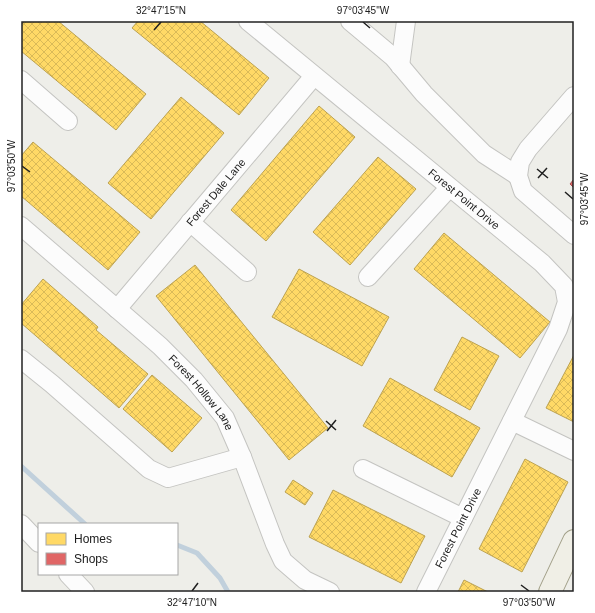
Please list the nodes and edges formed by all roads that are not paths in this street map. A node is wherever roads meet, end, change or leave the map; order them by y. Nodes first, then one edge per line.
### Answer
1 (248, 21) edge
2 (406, 21) edge
3 (354, 22) edge
4 (400, 66) junction
5 (314, 76) junction
6 (21, 80) edge
7 (574, 96) edge
8 (68, 121) dead end
9 (518, 176) junction
10 (450, 188) junction
11 (190, 222) junction
12 (21, 226) edge
13 (574, 235) edge
14 (247, 272) dead end
15 (368, 277) dead end
16 (117, 309) junction
17 (21, 359) edge
18 (512, 421) junction
19 (574, 451) edge
20 (242, 457) junction
21 (363, 469) dead end
22 (463, 518) junction
23 (21, 524) edge
24 (574, 541) edge
25 (38, 542) edge
26 (69, 575) edge
27 (85, 592) edge
28 (330, 592) edge
29 (426, 592) edge
30 (550, 592) edge

1 - 5 street, Forest Point Drive
2 - 4 street
3 - 4 street
4 - 9 street
5 - 10 street, Forest Point Drive
5 - 11 street, Forest Dale Lane
6 - 8 street
7 - 9 street
9 - 13 street
10 - 15 street
10 - 18 street, Forest Point Drive
11 - 14 street
11 - 16 street, Forest Dale Lane
12 - 16 street, Forest Hollow Lane
16 - 20 street, Forest Hollow Lane
17 - 20 street
18 - 19 street
18 - 22 street, Forest Point Drive
20 - 28 street, Forest Hollow Lane
21 - 22 street
22 - 29 street, Forest Point Drive
23 - 25 street
24 - 30 main road
26 - 27 street

